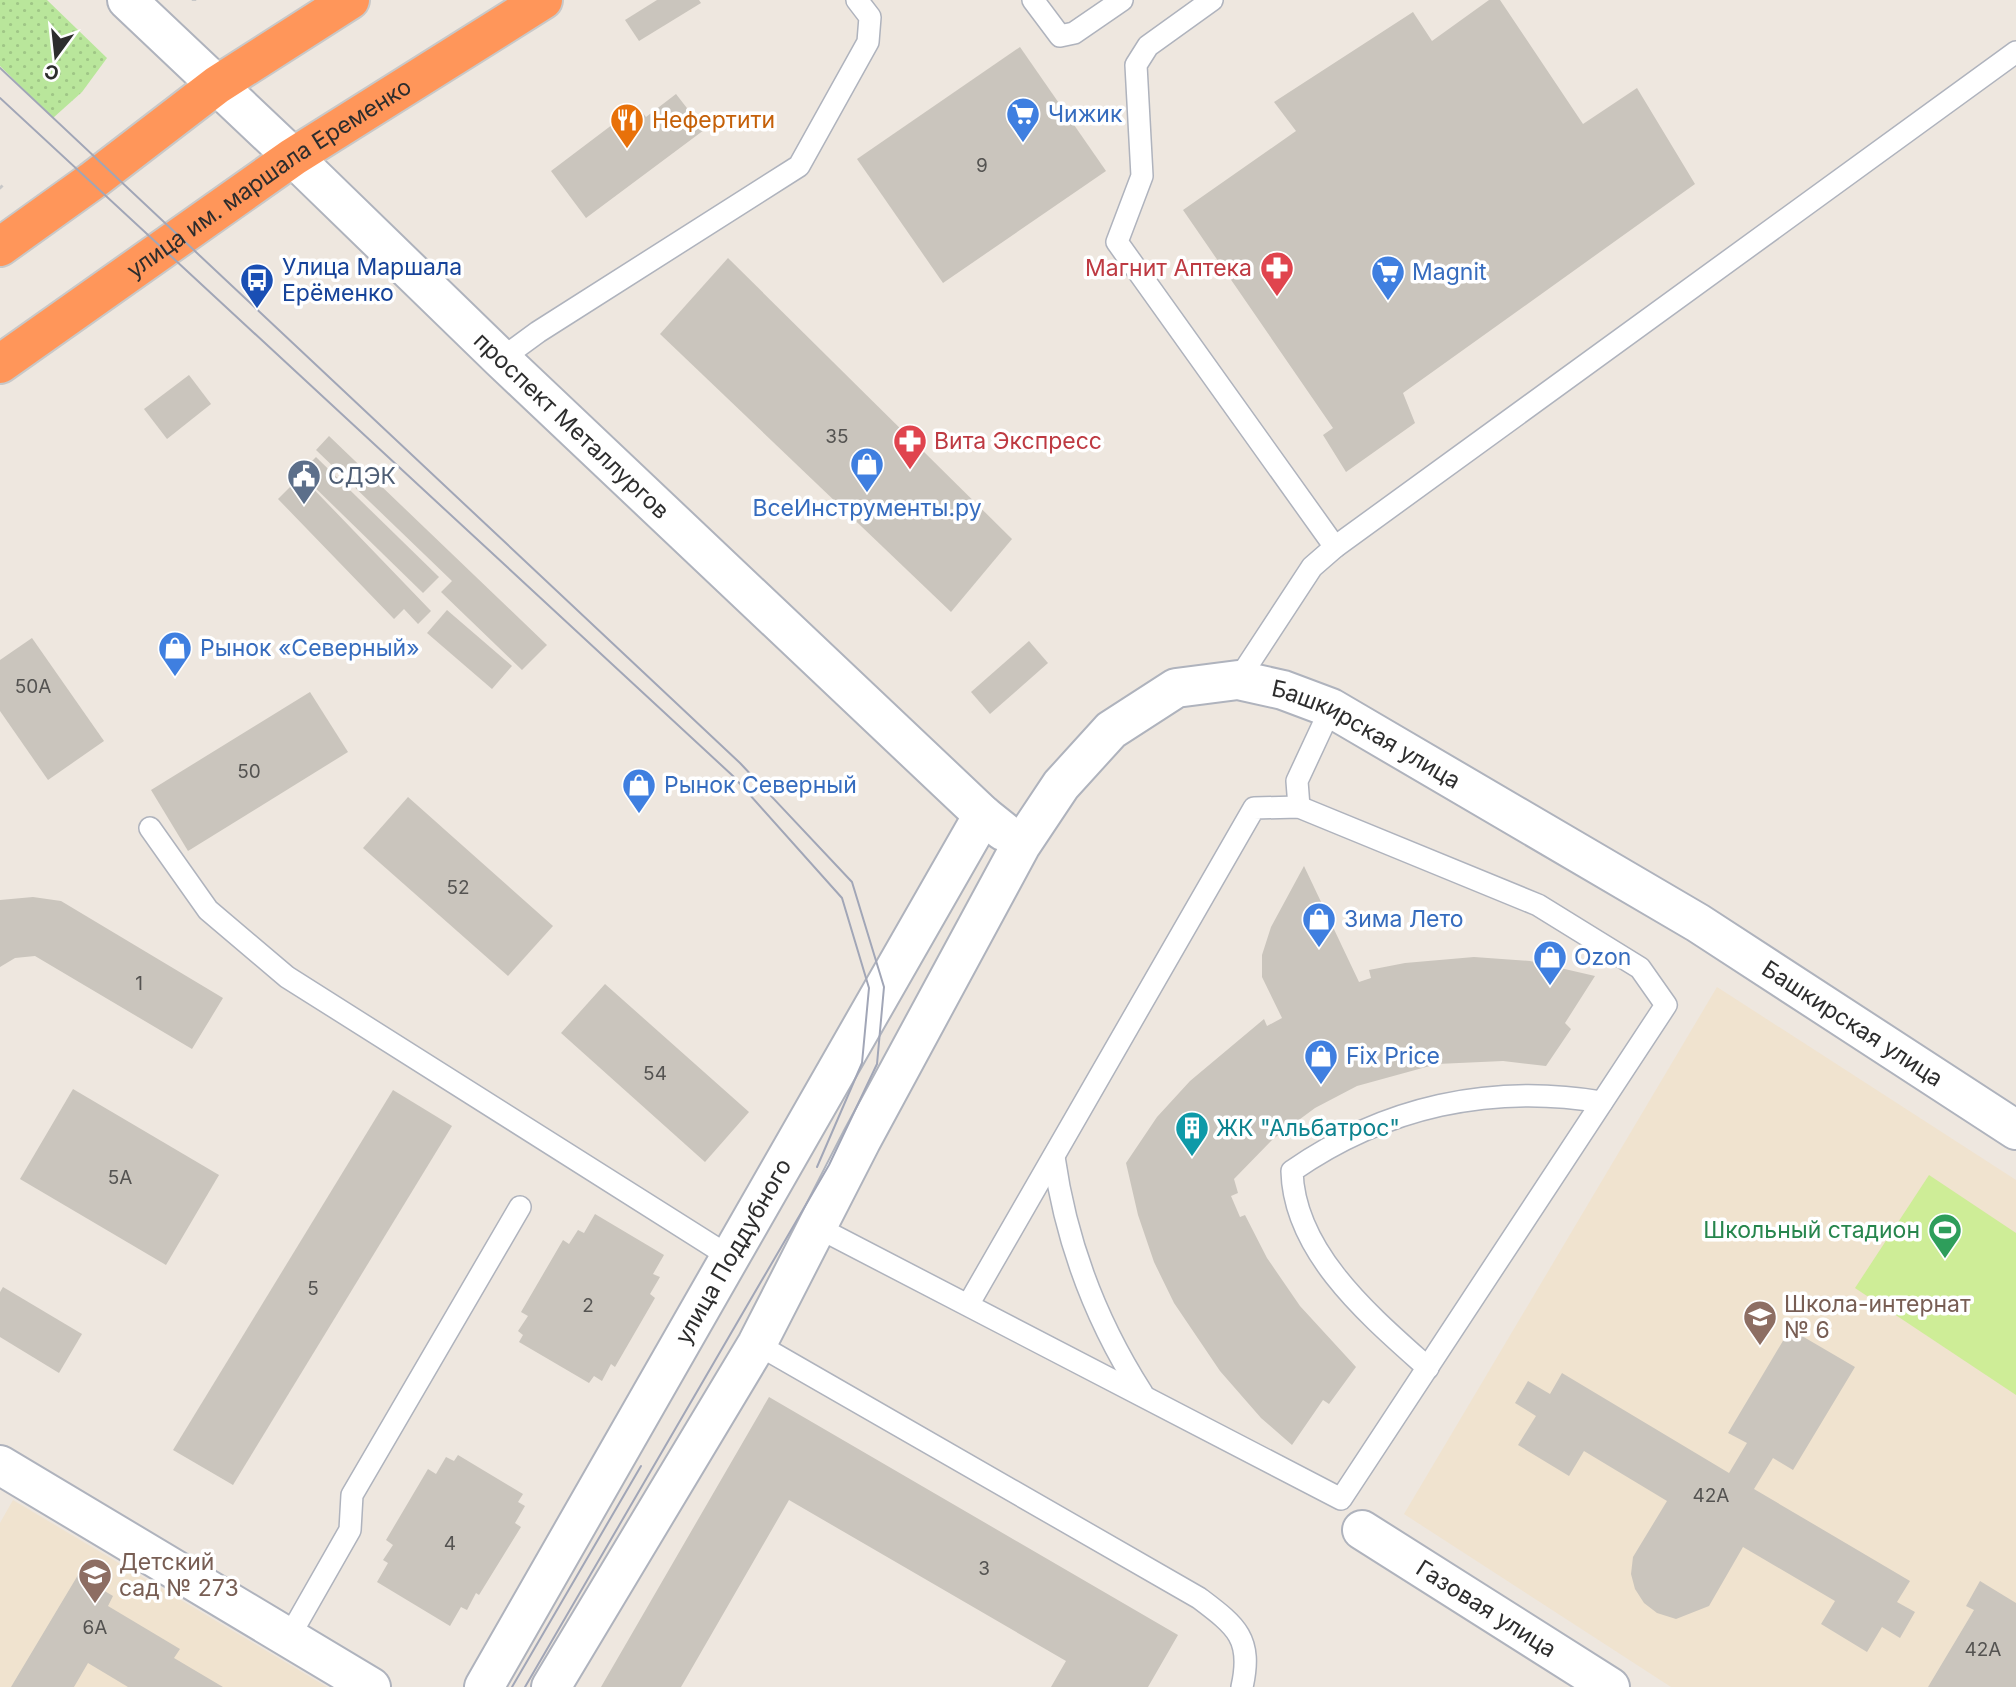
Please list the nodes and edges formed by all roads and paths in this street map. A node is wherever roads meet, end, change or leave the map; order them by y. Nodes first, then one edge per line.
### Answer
1 (127, 0) edge
2 (350, 0) edge
3 (542, 0) edge
4 (858, 0) edge
5 (1033, 0) edge
6 (1122, 0) edge
7 (1212, 0) edge
8 (2016, 52) edge
9 (217, 85) junction
10 (292, 157) junction
11 (0, 247) edge
12 (501, 359) junction
13 (0, 364) edge
14 (1335, 547) junction
15 (1238, 680) junction
16 (1331, 708) junction
17 (1299, 807) junction
18 (983, 816) junction
19 (149, 828) dead end
20 (1021, 845) junction
21 (1602, 1102) junction
22 (2016, 1130) edge
23 (1054, 1157) junction
24 (520, 1206) dead end
25 (817, 1227) junction
26 (730, 1257) junction
27 (968, 1305) junction
28 (757, 1344) junction
29 (1427, 1368) junction
30 (1143, 1395) junction
31 (0, 1465) edge
32 (1362, 1530) dead end
33 (289, 1637) junction
34 (371, 1687) edge
35 (484, 1687) edge
36 (551, 1687) edge
37 (1242, 1687) edge
38 (1610, 1687) edge

1 - 9 street, проспект Металлургов
2 - 9 highway
3 - 10 highway, улица им. маршала Еременко
4 - 12 lane
5 - 6 lane
7 - 14 lane
8 - 14 lane
9 - 10 street, проспект Металлургов
9 - 11 highway
10 - 12 street, проспект Металлургов
10 - 13 highway, улица им. маршала Еременко
12 - 18 street, проспект Металлургов
14 - 15 lane
15 - 16 street, Башкирская улица
15 - 20 street, Башкирская улица
16 - 17 lane
16 - 22 street, Башкирская улица
17 - 21 lane
17 - 23 lane
18 - 20 street, проспект Металлургов
18 - 26 street, улица Поддубного
19 - 26 lane
20 - 25 street, Башкирская улица
21 - 29 lane
21 - 29 lane
23 - 27 lane
23 - 30 lane
24 - 33 lane
25 - 27 lane
25 - 28 street
26 - 35 street, улица Поддубного
27 - 30 lane
28 - 36 street
28 - 37 lane
29 - 30 lane
31 - 33 street
32 - 38 street, Газовая улица
33 - 34 street

